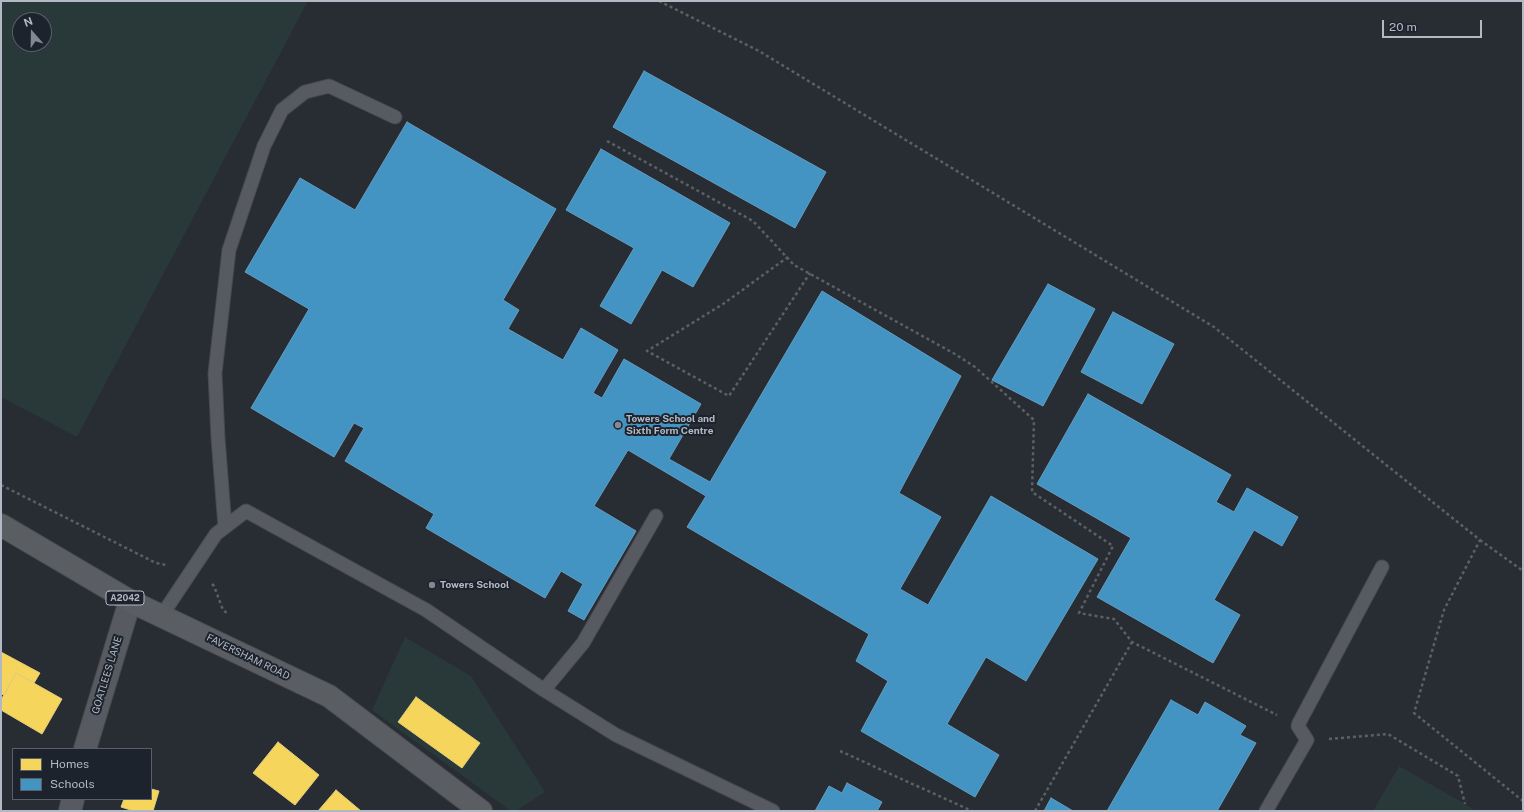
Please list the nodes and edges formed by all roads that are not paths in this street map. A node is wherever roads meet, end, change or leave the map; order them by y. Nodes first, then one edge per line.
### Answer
1 (395, 117) dead end
2 (656, 516) dead end
3 (1, 525) edge
4 (225, 527) junction
5 (1382, 567) dead end
6 (130, 601) junction
7 (162, 615) junction
8 (544, 690) junction
9 (85, 748) edge
10 (73, 800) edge
11 (70, 811) edge
12 (481, 811) edge
13 (773, 811) edge
14 (1266, 811) edge

1 - 4 lane
2 - 8 lane
3 - 6 main road, FAVERSHAM ROAD / A2042
4 - 7 lane
4 - 8 lane
5 - 14 lane
6 - 7 main road, FAVERSHAM ROAD / A2042
6 - 9 street, GOATLEES LANE
7 - 12 main road, FAVERSHAM ROAD / A2042
8 - 13 lane
10 - 11 street

